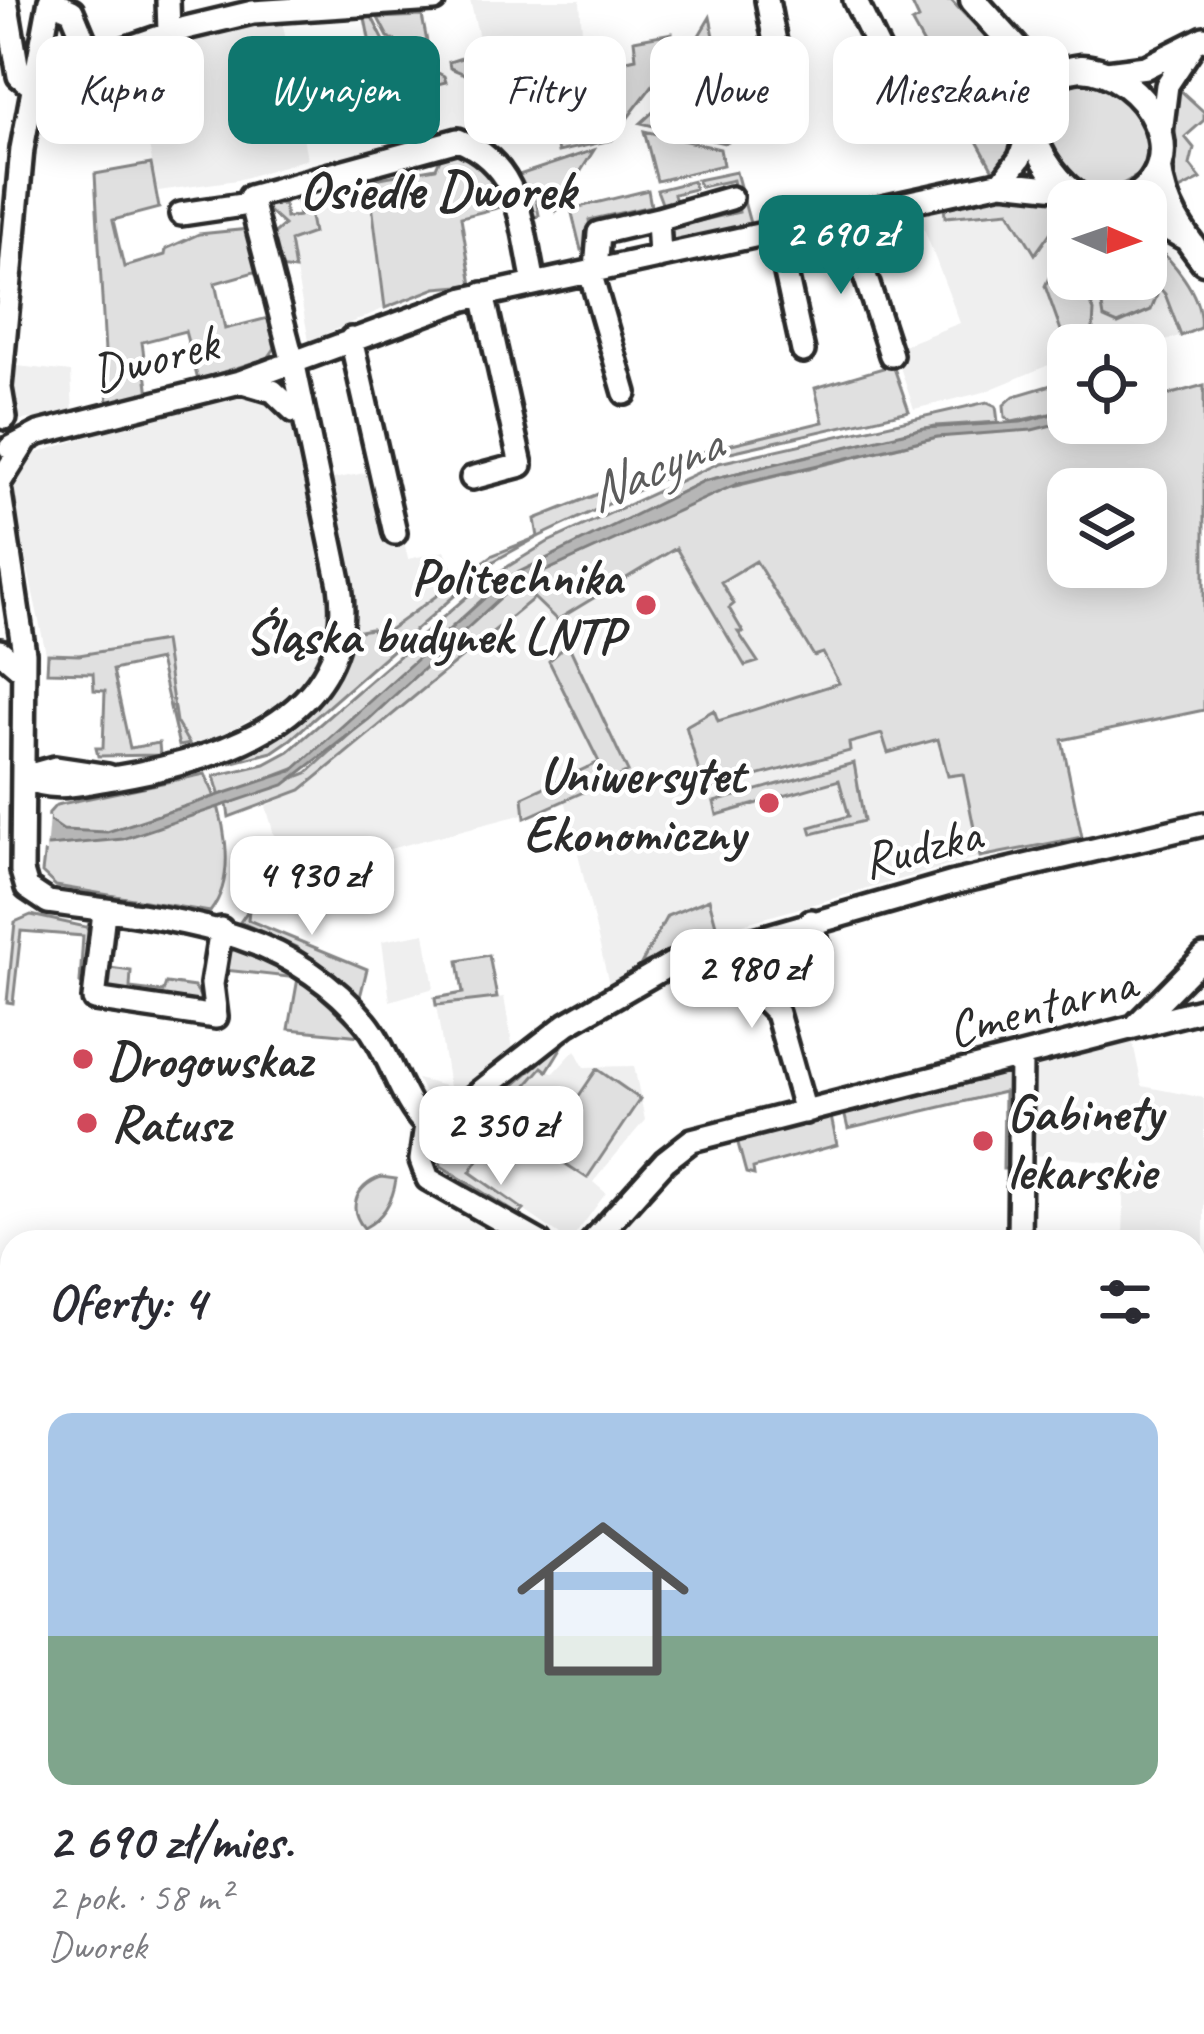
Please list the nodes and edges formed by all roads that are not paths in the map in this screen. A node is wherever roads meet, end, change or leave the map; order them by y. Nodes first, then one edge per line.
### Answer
1 (9, 0) edge
2 (39, 0) edge
3 (168, 0) edge
4 (434, 0) edge
5 (767, 0) edge
6 (855, 0) edge
7 (973, 0) edge
8 (50, 1) edge
9 (240, 7) edge
10 (170, 33) junction
11 (82, 36) edge
12 (161, 36) edge
13 (774, 36) edge
14 (872, 36) edge
15 (1005, 36) edge
16 (1198, 42) edge
17 (1069, 63) edge
18 (1094, 70) junction
19 (1069, 74) edge
20 (34, 83) junction
21 (1162, 134) junction
22 (1024, 144) edge
23 (1035, 144) edge
24 (1160, 169) junction
25 (1062, 180) edge
26 (1153, 180) edge
27 (1002, 182) junction
28 (1047, 190) edge
29 (731, 198) dead end
30 (249, 204) junction
31 (181, 214) dead end
32 (846, 217) junction
33 (658, 219) junction
34 (1167, 226) edge
35 (777, 232) junction
36 (1183, 236) junction
37 (661, 257) junction
38 (1204, 261) edge
39 (593, 271) junction
40 (534, 284) junction
41 (483, 294) junction
42 (351, 339) junction
43 (803, 351) dead end
44 (891, 355) dead end
45 (292, 362) junction
46 (240, 382) junction
47 (0, 388) edge
48 (625, 393) dead end
49 (298, 410) junction
50 (13, 434) edge
51 (472, 478) dead end
52 (0, 482) edge
53 (0, 493) edge
54 (395, 533) dead end
55 (17, 627) junction
56 (0, 650) edge
57 (21, 669) junction
58 (22, 742) junction
59 (22, 777) junction
60 (54, 777) junction
61 (26, 813) junction
62 (1204, 824) edge
63 (104, 912) junction
64 (812, 921) junction
65 (221, 929) junction
66 (743, 940) junction
67 (818, 946) dead end
68 (1204, 956) edge
69 (1203, 1010) edge
70 (1137, 1025) junction
71 (1021, 1058) junction
72 (805, 1112) junction
73 (426, 1125) junction
74 (518, 1230) edge
75 (603, 1230) edge
76 (1019, 1230) edge

1 - 2 street
1 - 20 street
3 - 10 street
4 - 9 street
5 - 13 street
6 - 14 street
7 - 15 main road
8 - 11 street
8 - 20 street
9 - 10 street
10 - 12 street
16 - 18 street
16 - 21 street
17 - 18 main road
18 - 19 main road
18 - 21 main road
20 - 47 street
21 - 24 main road
22 - 27 street
23 - 25 main road
24 - 26 main road
24 - 36 main road
27 - 28 street, Dworek
27 - 32 street, Dworek
29 - 33 street
30 - 31 street
30 - 40 street
30 - 45 street, Dworek
32 - 35 street, Dworek
32 - 44 street
33 - 37 street
33 - 39 street
34 - 36 main road
35 - 37 street, Dworek
35 - 43 street
36 - 38 main road
37 - 39 street, Dworek
39 - 40 street, Dworek
39 - 48 street
40 - 41 street, Dworek
41 - 42 street, Dworek
41 - 51 street
42 - 45 street, Dworek
42 - 54 street
45 - 46 street, Dworek
45 - 49 street
46 - 49 street
46 - 50 street, Dworek
47 - 50 street
49 - 60 street
50 - 52 street
53 - 55 street
55 - 56 street
55 - 57 street
56 - 57 street
57 - 58 street
58 - 59 street
58 - 60 street
59 - 60 street
59 - 61 street
60 - 61 street
61 - 63 street
62 - 64 street, Rudzka
63 - 65 street
63 - 65 street
64 - 66 street, Rudzka
64 - 67 street
65 - 73 street
66 - 72 street
66 - 73 street, Rudzka
68 - 70 street
69 - 70 street, Cmentarna
70 - 71 street, Cmentarna
71 - 72 street, Cmentarna
71 - 76 street
72 - 75 street, Cmentarna
73 - 74 street

